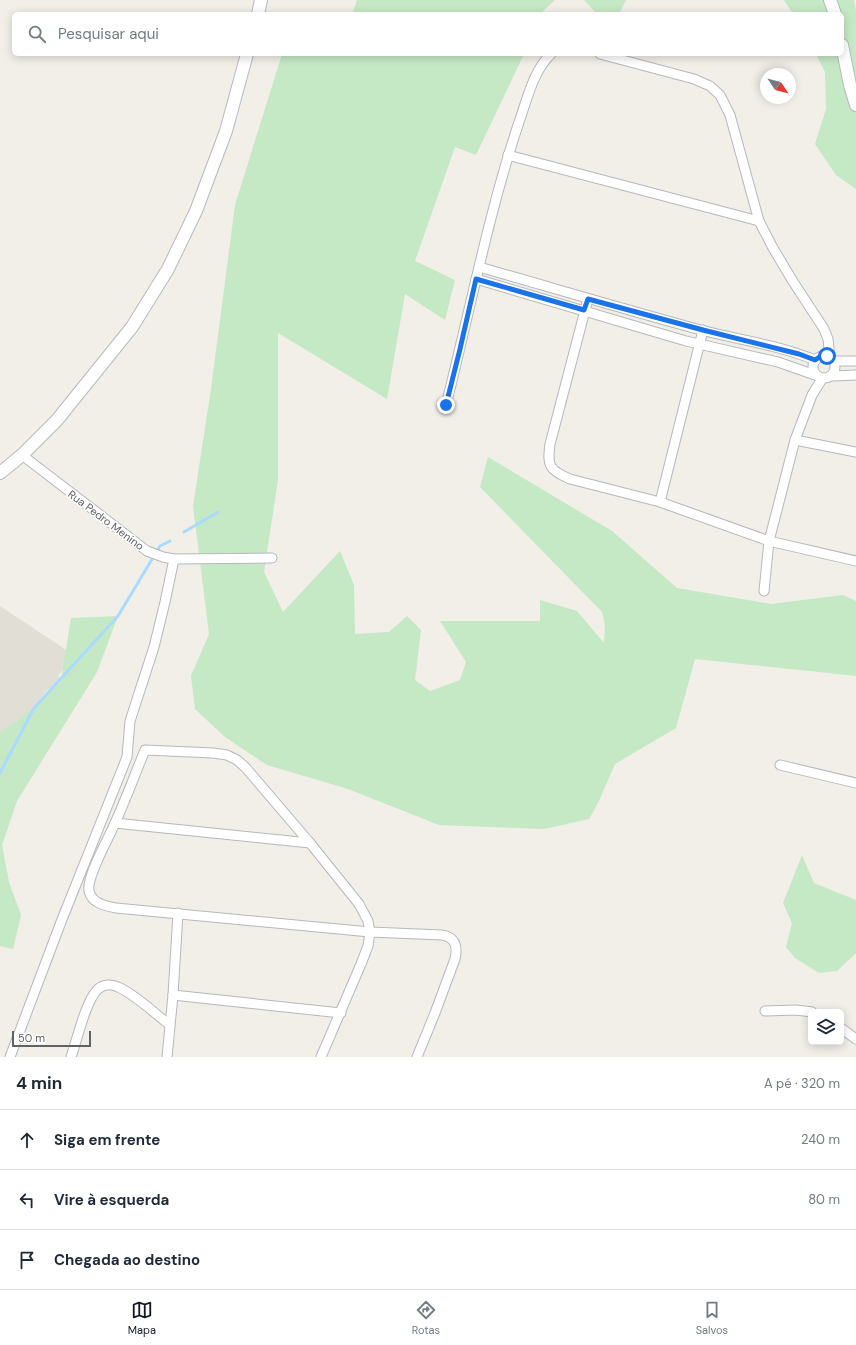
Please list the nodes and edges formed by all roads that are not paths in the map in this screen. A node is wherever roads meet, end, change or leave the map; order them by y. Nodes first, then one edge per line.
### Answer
1 (262, 0) edge
2 (830, 0) edge
3 (259, 12) edge
4 (834, 12) edge
5 (844, 55) edge
6 (246, 56) edge
7 (549, 56) edge
8 (608, 56) edge
9 (856, 105) edge
10 (508, 156) junction
11 (760, 221) junction
12 (479, 267) junction
13 (476, 279) junction
14 (588, 299) junction
15 (584, 310) junction
16 (703, 330) junction
17 (700, 344) junction
18 (832, 359) junction
19 (815, 360) junction
20 (856, 361) edge
21 (856, 375) edge
22 (832, 376) junction
23 (818, 377) junction
24 (446, 405) dead end
25 (795, 440) junction
26 (856, 452) edge
27 (22, 455) junction
28 (0, 473) edge
29 (660, 502) junction
30 (768, 541) junction
31 (272, 558) dead end
32 (174, 559) junction
33 (856, 561) edge
34 (764, 591) dead end
35 (129, 748) junction
36 (146, 750) junction
37 (780, 766) dead end
38 (856, 783) edge
39 (115, 823) junction
40 (310, 843) junction
41 (178, 913) junction
42 (370, 932) junction
43 (173, 995) junction
44 (765, 1010) dead end
45 (808, 1012) edge
46 (341, 1013) junction
47 (170, 1025) junction
48 (844, 1030) edge
49 (856, 1039) edge
50 (10, 1057) edge
51 (71, 1057) edge
52 (167, 1057) edge
53 (321, 1057) edge
54 (416, 1057) edge

1 - 3 street
2 - 4 street
5 - 9 street
6 - 27 street
7 - 10 street
8 - 11 street
10 - 11 street
10 - 12 street
11 - 18 street
12 - 13 street
12 - 14 street
13 - 15 street
13 - 24 street
14 - 15 street
14 - 16 street
15 - 17 street
15 - 29 street
16 - 17 street
16 - 19 street
17 - 23 street
17 - 29 street
18 - 19 street
18 - 20 street
18 - 22 street
19 - 23 street
21 - 22 street
22 - 23 street
23 - 25 street
25 - 26 street
25 - 30 street
27 - 28 street
27 - 32 street, Rua Pedro Menino
29 - 30 street
30 - 33 street
30 - 34 street
31 - 32 street, Rua Pedro Menino
32 - 35 street
35 - 36 street
35 - 50 street
36 - 39 street
36 - 40 street
37 - 38 street
39 - 40 street
39 - 41 street
40 - 42 street
41 - 42 street
41 - 43 street
42 - 46 street
42 - 54 street
43 - 46 street
43 - 47 street
44 - 45 street
46 - 53 street
47 - 51 street
47 - 52 street
48 - 49 street

